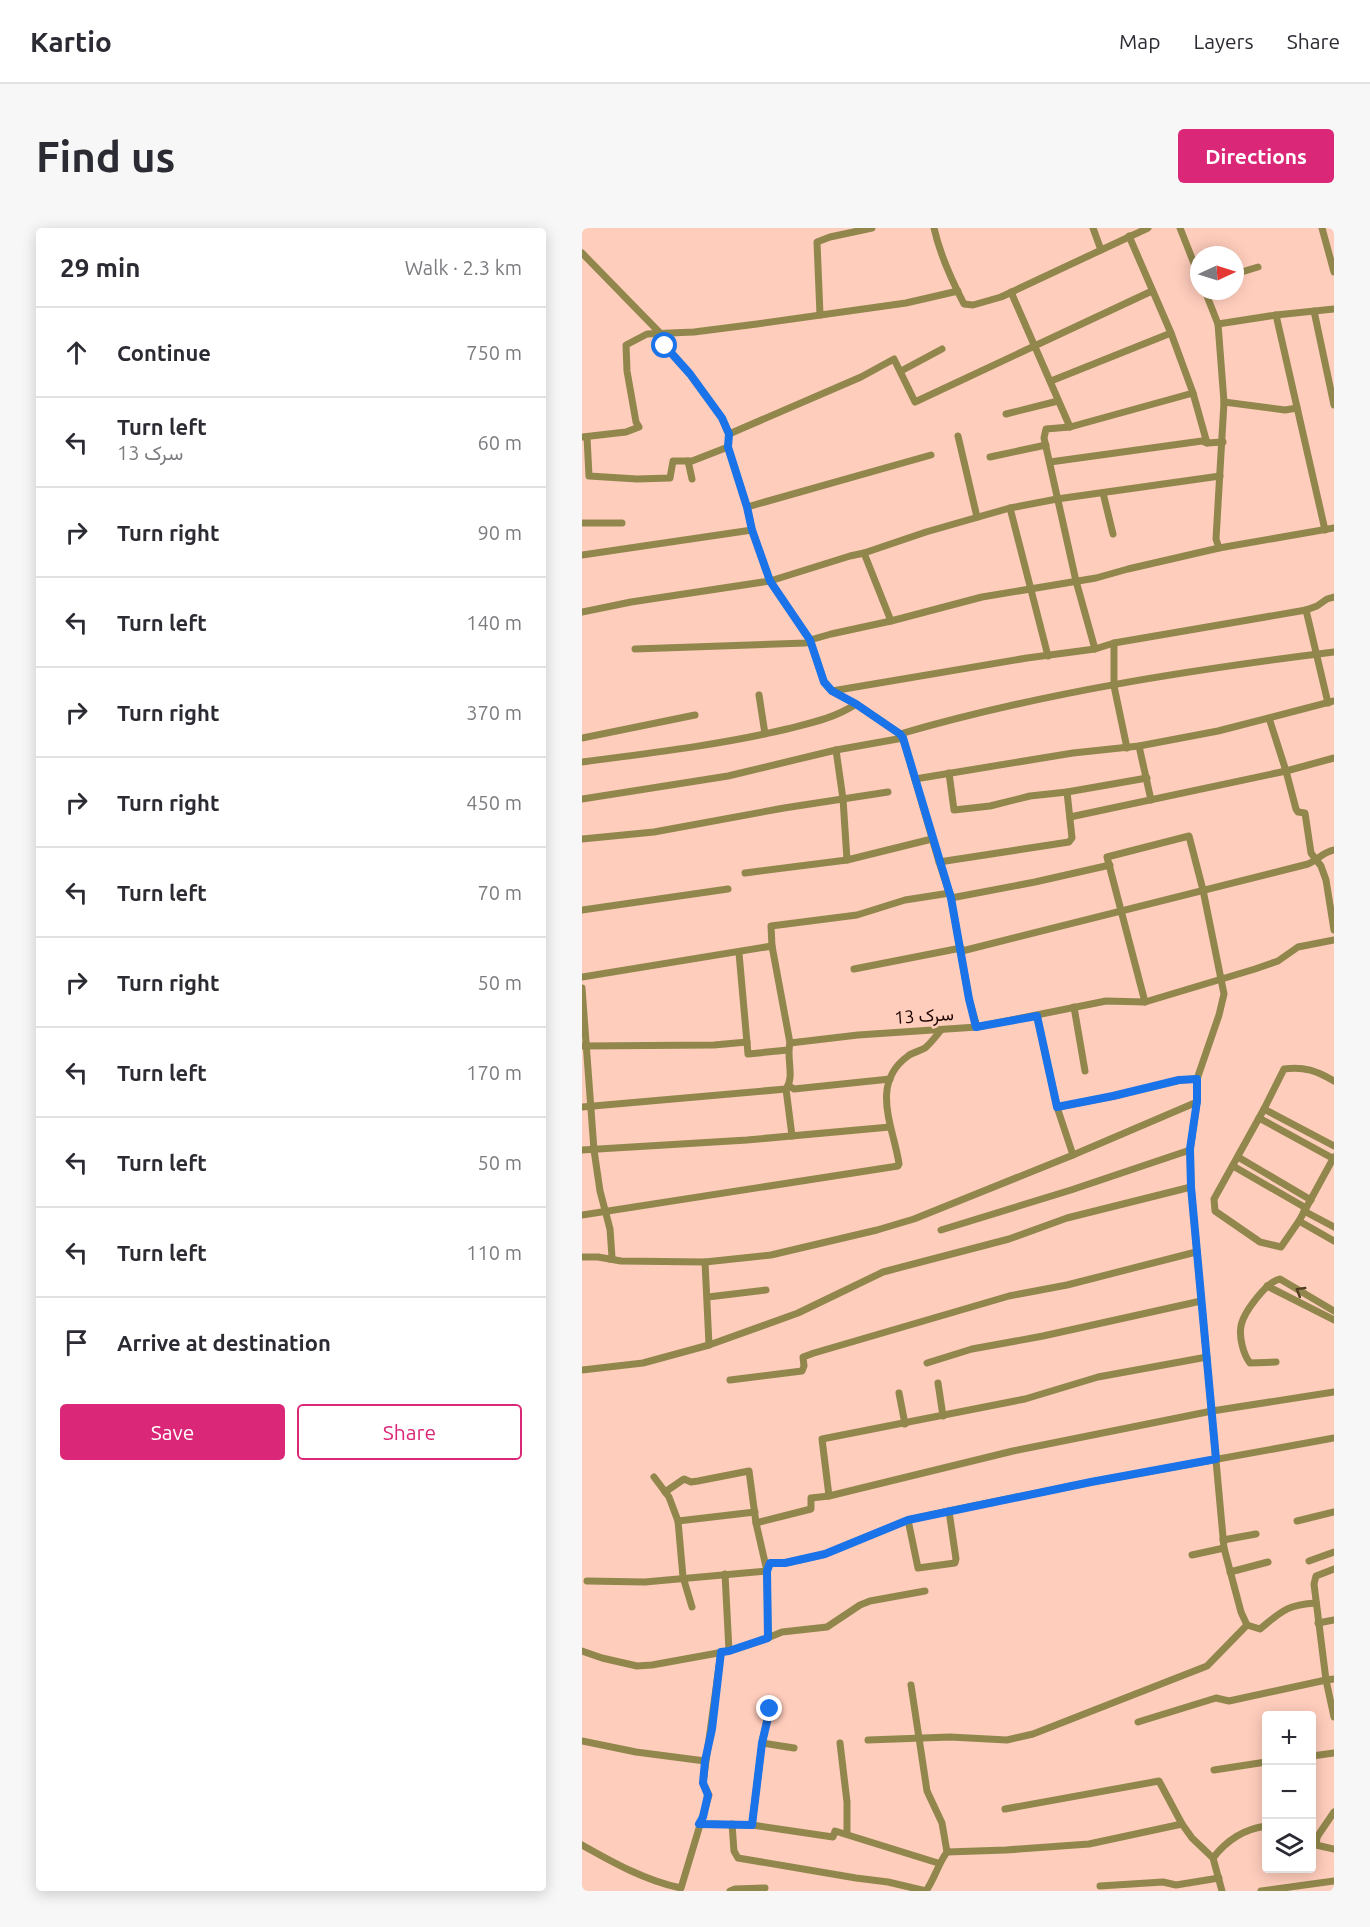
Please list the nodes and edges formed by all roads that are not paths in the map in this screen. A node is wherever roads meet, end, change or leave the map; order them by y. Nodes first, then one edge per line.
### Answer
1 (828, 228) edge
2 (872, 228) edge
3 (934, 228) edge
4 (1093, 228) edge
5 (1148, 228) edge
6 (1180, 228) edge
7 (1322, 228) edge
8 (1129, 236) junction
9 (830, 237) junction
10 (1101, 250) junction
11 (582, 253) edge
12 (1190, 253) edge
13 (1258, 267) dead end
14 (1244, 271) edge
15 (1334, 272) edge
16 (958, 291) junction
17 (1152, 291) junction
18 (1011, 292) junction
19 (1209, 300) edge
20 (1334, 309) edge
21 (1314, 311) junction
22 (820, 315) junction
23 (1276, 315) junction
24 (1218, 324) junction
25 (1171, 333) junction
26 (661, 334) junction
27 (1034, 346) junction
28 (942, 349) dead end
29 (901, 371) junction
30 (1051, 381) junction
31 (1192, 393) junction
32 (1058, 401) junction
33 (1224, 402) junction
34 (1334, 405) edge
35 (1297, 408) junction
36 (1006, 414) dead end
37 (1070, 427) junction
38 (729, 434) junction
39 (958, 436) dead end
40 (584, 437) edge
41 (1207, 442) junction
42 (1223, 442) junction
43 (1046, 445) junction
44 (728, 447) junction
45 (931, 455) dead end
46 (990, 457) dead end
47 (688, 461) junction
48 (1050, 462) junction
49 (1220, 476) junction
50 (692, 479) dead end
51 (1103, 493) junction
52 (1057, 500) junction
53 (747, 507) junction
54 (1010, 508) junction
55 (977, 517) junction
56 (582, 523) edge
57 (621, 523) dead end
58 (1334, 528) edge
59 (752, 530) junction
60 (1325, 530) junction
61 (1113, 534) dead end
62 (1219, 548) junction
63 (864, 553) junction
64 (582, 555) edge
65 (770, 581) junction
66 (1076, 581) junction
67 (1031, 590) junction
68 (1334, 597) edge
69 (1306, 610) junction
70 (582, 612) edge
71 (891, 621) junction
72 (810, 640) junction
73 (1114, 642) junction
74 (1095, 648) junction
75 (635, 650) dead end
76 (1334, 652) edge
77 (1316, 655) junction
78 (1048, 656) junction
79 (1114, 686) junction
80 (832, 691) junction
81 (759, 695) dead end
82 (1331, 702) edge
83 (856, 704) junction
84 (695, 715) dead end
85 (1269, 718) junction
86 (765, 734) junction
87 (902, 736) junction
88 (582, 738) edge
89 (1139, 746) junction
90 (1127, 748) junction
91 (836, 750) junction
92 (1334, 758) edge
93 (582, 762) edge
94 (1286, 771) junction
95 (949, 773) junction
96 (1147, 778) junction
97 (915, 779) junction
98 (888, 792) dead end
99 (1067, 792) junction
100 (843, 799) junction
101 (582, 800) edge
102 (1151, 800) junction
103 (1070, 817) junction
104 (582, 839) edge
105 (932, 839) junction
106 (1334, 850) edge
107 (847, 860) junction
108 (1317, 860) junction
109 (939, 862) junction
110 (1110, 865) junction
111 (745, 873) dead end
112 (728, 889) dead end
113 (1203, 890) junction
114 (950, 896) junction
115 (582, 910) edge
116 (1121, 911) junction
117 (1334, 930) edge
118 (1334, 940) edge
119 (772, 946) junction
120 (962, 950) junction
121 (739, 952) junction
122 (854, 969) dead end
123 (582, 977) edge
124 (1221, 979) junction
125 (582, 988) edge
126 (1145, 1002) junction
127 (1074, 1007) junction
128 (1037, 1016) junction
129 (976, 1027) junction
130 (941, 1030) junction
131 (747, 1042) junction
132 (584, 1046) edge
133 (789, 1047) junction
134 (1085, 1071) dead end
135 (890, 1079) junction
136 (1197, 1079) junction
137 (1334, 1081) edge
138 (788, 1088) junction
139 (1197, 1101) junction
140 (582, 1107) edge
141 (592, 1107) junction
142 (1057, 1107) junction
143 (1264, 1109) junction
144 (1259, 1118) junction
145 (890, 1127) junction
146 (792, 1136) junction
147 (1334, 1146) edge
148 (1190, 1149) junction
149 (582, 1150) edge
150 (594, 1150) junction
151 (1073, 1155) junction
152 (1238, 1157) junction
153 (1334, 1158) edge
154 (1233, 1166) junction
155 (1191, 1187) junction
156 (1311, 1200) junction
157 (1305, 1210) junction
158 (606, 1212) junction
159 (582, 1215) edge
160 (1299, 1221) junction
161 (1334, 1227) edge
162 (941, 1230) dead end
163 (1334, 1242) edge
164 (1196, 1252) junction
165 (582, 1257) edge
166 (610, 1259) junction
167 (705, 1263) junction
168 (1267, 1286) junction
169 (766, 1290) dead end
170 (708, 1297) junction
171 (1201, 1301) junction
172 (1334, 1311) edge
173 (1334, 1320) edge
174 (709, 1345) junction
175 (1207, 1357) junction
176 (1276, 1362) dead end
177 (927, 1363) dead end
178 (582, 1370) edge
179 (730, 1380) dead end
180 (938, 1383) dead end
181 (1334, 1392) edge
182 (899, 1393) dead end
183 (1212, 1411) junction
184 (943, 1416) junction
185 (905, 1424) junction
186 (1334, 1438) edge
187 (1216, 1459) junction
188 (654, 1478) dead end
189 (665, 1492) junction
190 (829, 1496) junction
191 (949, 1511) junction
192 (755, 1512) junction
193 (1334, 1512) edge
194 (908, 1520) junction
195 (678, 1521) junction
196 (1297, 1521) dead end
197 (756, 1523) junction
198 (1256, 1534) dead end
199 (1224, 1544) junction
200 (1334, 1552) edge
201 (1192, 1555) dead end
202 (1309, 1561) dead end
203 (1268, 1562) dead end
204 (1334, 1569) edge
205 (767, 1571) junction
206 (1230, 1572) junction
207 (725, 1575) junction
208 (683, 1577) junction
209 (587, 1581) dead end
210 (926, 1592) dead end
211 (1316, 1604) junction
212 (692, 1607) dead end
213 (1334, 1620) edge
214 (1318, 1623) junction
215 (1247, 1625) junction
216 (768, 1638) junction
217 (582, 1651) edge
218 (729, 1651) junction
219 (721, 1652) junction
220 (1330, 1680) edge
221 (911, 1685) dead end
222 (771, 1701) dead end
223 (1334, 1717) edge
224 (1138, 1722) dead end
225 (920, 1737) junction
226 (868, 1740) dead end
227 (582, 1741) edge
228 (762, 1743) junction
229 (840, 1743) dead end
230 (794, 1748) dead end
231 (1334, 1754) edge
232 (1316, 1756) edge
233 (705, 1761) junction
234 (1262, 1763) edge
235 (1214, 1770) dead end
236 (1005, 1809) dead end
237 (1334, 1812) edge
238 (699, 1824) junction
239 (732, 1824) junction
240 (1182, 1824) junction
241 (752, 1825) junction
242 (1262, 1827) edge
243 (847, 1834) junction
244 (1316, 1834) edge
245 (582, 1845) edge
246 (1316, 1845) edge
247 (1334, 1849) edge
248 (947, 1852) junction
249 (1213, 1858) junction
250 (938, 1863) junction
251 (1219, 1878) junction
252 (1334, 1881) edge
253 (1100, 1886) dead end
254 (662, 1888) edge
255 (765, 1888) dead end
256 (730, 1891) edge
257 (926, 1891) edge
258 (1222, 1891) edge
259 (1261, 1891) edge

1 - 9 street
2 - 9 street
3 - 16 street
4 - 10 street
5 - 8 street
6 - 12 street
7 - 15 street
8 - 10 street
8 - 17 street
9 - 22 street
10 - 18 street
11 - 26 street
13 - 14 street
16 - 18 street
16 - 22 street
17 - 25 street
17 - 27 street
18 - 27 street
19 - 24 street
20 - 21 street
21 - 23 street
21 - 34 street
22 - 26 street
23 - 24 street
23 - 35 street
24 - 33 street
25 - 30 street
25 - 31 street
26 - 38 street
26 - 40 street
27 - 29 street
27 - 30 street
28 - 29 street
29 - 38 street
30 - 32 street
31 - 37 street
31 - 41 street
32 - 36 street
32 - 37 street
33 - 35 street
33 - 42 street
35 - 60 street
37 - 43 street
38 - 44 street
39 - 55 street
40 - 47 street
41 - 42 street
41 - 48 street
42 - 49 street
43 - 46 street
43 - 48 street
44 - 47 street
44 - 53 street
45 - 53 street
47 - 50 street
48 - 52 street
49 - 51 street
49 - 62 street
51 - 52 street
51 - 61 street
52 - 54 street
52 - 66 street
53 - 59 street
54 - 55 street
54 - 67 street
55 - 63 street
56 - 57 street
58 - 60 street
59 - 64 street
59 - 65 street
60 - 62 street
62 - 66 street
63 - 65 street
63 - 71 street
65 - 70 street
65 - 72 street
66 - 67 street
66 - 74 street
67 - 71 street
67 - 78 street
68 - 69 street
69 - 73 street
69 - 77 street
71 - 72 street
72 - 75 street
72 - 80 street
73 - 74 street
73 - 79 street
74 - 78 street
76 - 77 street
77 - 79 street
77 - 82 street
78 - 80 street
79 - 87 street
79 - 90 street
80 - 83 street
81 - 86 street
82 - 85 street
83 - 86 street
83 - 87 street
84 - 88 street
85 - 89 street
85 - 94 street
86 - 93 street
87 - 91 street
87 - 97 street
89 - 90 street
89 - 96 street
90 - 95 street
91 - 100 street
91 - 101 street
92 - 94 street
94 - 102 street
94 - 108 street
95 - 97 street
95 - 99 street
96 - 99 street
96 - 102 street
97 - 105 street
98 - 100 street
99 - 103 street
100 - 104 street
100 - 107 street
102 - 103 street
103 - 109 street
105 - 107 street
105 - 109 street
106 - 108 street
107 - 111 street
108 - 113 street
108 - 117 street
109 - 114 street
110 - 113 street
110 - 114 street
110 - 116 street
112 - 115 street
113 - 116 street
113 - 124 street
114 - 119 street
114 - 120 street
116 - 120 street
116 - 126 street
118 - 124 street, سرک 13
119 - 121 street
119 - 133 street
120 - 122 street
120 - 129 street
121 - 123 street
121 - 131 street
124 - 126 street, سرک 13
124 - 136 street
125 - 132 street
126 - 127 street, سرک 13
127 - 128 street, سرک 13
127 - 134 street
128 - 129 street, سرک 13
128 - 142 street
129 - 130 street, سرک 13
130 - 133 street, سرک 13
130 - 135 street
131 - 132 street
131 - 133 street, سرک 13
132 - 141 street
133 - 138 street
135 - 138 street
135 - 145 street
136 - 139 street
136 - 142 street
137 - 143 street
138 - 141 street
138 - 146 street
139 - 148 street
139 - 151 street
140 - 141 street
141 - 150 street
142 - 151 street
143 - 144 street
143 - 147 street
144 - 152 street
144 - 153 street
145 - 146 street
145 - 158 street
146 - 150 street
148 - 155 street
148 - 162 street
149 - 150 street
150 - 158 street
151 - 167 street
152 - 154 street
152 - 156 street
153 - 156 street
154 - 157 street
154 - 160 street
155 - 164 street
155 - 174 street
156 - 157 street
157 - 160 street
157 - 161 street
158 - 159 street
158 - 166 street
160 - 163 street
164 - 171 street
164 - 179 street
165 - 166 street
166 - 167 street
167 - 170 street
172 -> 168 street
168 - 173 street
168 - 176 street
169 - 170 street
170 - 174 street
171 - 175 street
171 - 177 street
174 - 178 street
175 - 183 street
175 - 184 street
180 - 184 street
181 - 183 street
182 - 185 street
183 - 187 street
183 - 190 street
184 - 185 street
185 - 190 street
186 - 187 street
187 - 191 street
187 - 199 street
188 - 189 street
189 - 192 street
189 - 195 street
190 - 197 street
191 - 194 street
191 - 194 street
192 - 195 street
192 - 197 street
193 - 196 street
194 - 205 street
195 - 208 street
197 - 205 street
198 - 199 street
199 - 201 street
199 - 206 street
200 - 202 street
203 - 206 street
204 - 211 street
205 - 207 street
205 - 216 street
206 - 215 street
207 - 208 street
207 - 218 street
208 - 209 street
208 - 212 street
210 - 216 street
211 - 214 street
211 - 215 street
213 - 214 street
214 - 220 street
215 - 225 street
216 - 218 street
217 - 219 street
218 - 219 street
219 - 233 street
220 - 223 street
220 - 224 street
221 - 225 street
222 - 228 street
225 - 226 street
225 - 248 street
227 - 233 street
228 - 230 street
228 - 241 street
229 - 243 street
231 - 232 street
233 - 238 street
234 - 235 street
236 - 240 street
237 - 244 street
238 - 239 street
238 - 254 street
239 - 241 street
239 - 257 street
240 - 248 street
240 - 249 street
241 - 243 street
242 - 249 street
243 - 250 street
245 - 254 street
246 - 247 street
248 - 250 street
249 - 251 street
250 - 257 street
251 - 253 street
251 - 258 street
252 - 259 street
255 - 256 street

